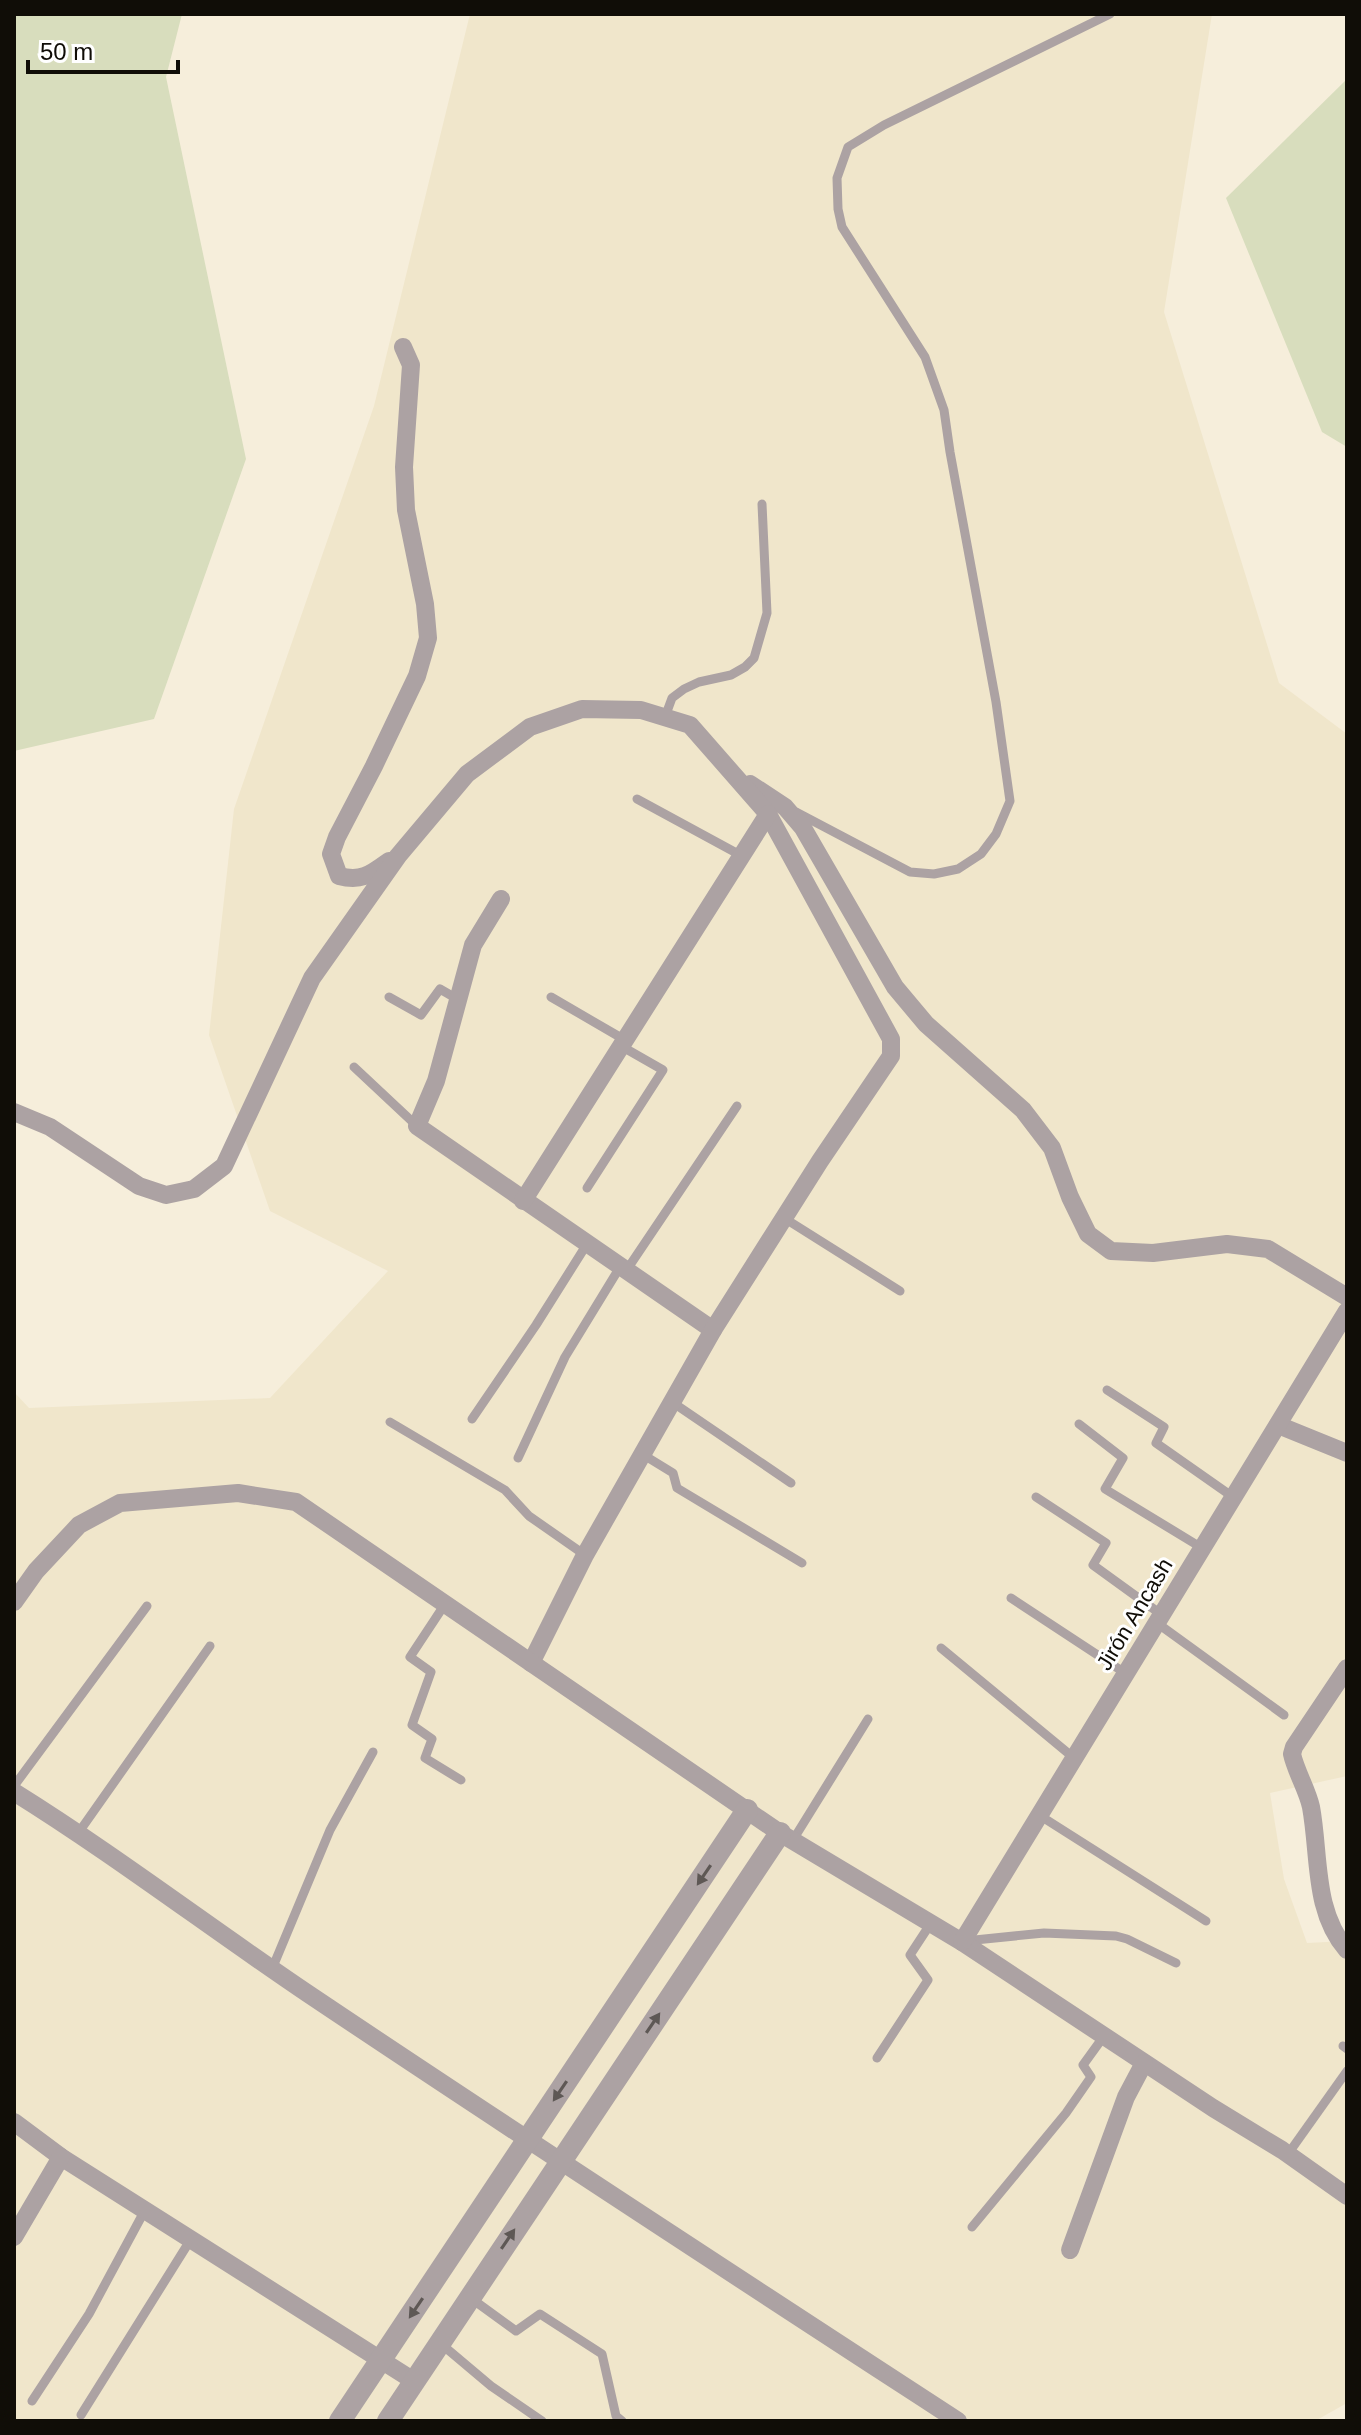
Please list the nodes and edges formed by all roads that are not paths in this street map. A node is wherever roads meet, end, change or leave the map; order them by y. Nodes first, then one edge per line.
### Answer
1 (1110, 14) edge
2 (403, 347) dead end
3 (762, 504) dead end
4 (665, 717) junction
5 (637, 799) dead end
6 (777, 810) junction
7 (398, 856) junction
8 (742, 856) junction
9 (501, 899) dead end
10 (389, 997) dead end
11 (551, 997) dead end
12 (459, 1000) junction
13 (623, 1043) junction
14 (354, 1067) dead end
15 (737, 1106) dead end
16 (14, 1112) edge
17 (417, 1126) junction
18 (587, 1188) dead end
19 (523, 1201) junction
20 (784, 1218) junction
21 (587, 1244) junction
22 (623, 1269) junction
23 (900, 1291) dead end
24 (1347, 1297) edge
25 (1347, 1311) edge
26 (713, 1330) junction
27 (1107, 1390) dead end
28 (672, 1402) junction
29 (472, 1419) dead end
30 (390, 1422) dead end
31 (1079, 1424) dead end
32 (1278, 1425) junction
33 (1347, 1453) edge
34 (642, 1454) junction
35 (518, 1458) dead end
36 (791, 1483) dead end
37 (1036, 1497) dead end
38 (1233, 1497) junction
39 (1202, 1548) junction
40 (585, 1555) junction
41 (802, 1563) dead end
42 (1011, 1598) dead end
43 (14, 1602) edge
44 (445, 1604) junction
45 (147, 1606) dead end
46 (1159, 1619) junction
47 (210, 1646) dead end
48 (941, 1648) dead end
49 (531, 1663) junction
50 (1347, 1668) edge
51 (1125, 1674) junction
52 (1284, 1715) dead end
53 (868, 1719) dead end
54 (373, 1752) dead end
55 (1074, 1758) junction
56 (461, 1780) dead end
57 (14, 1789) edge
58 (747, 1810) junction
59 (1039, 1815) junction
60 (79, 1832) junction
61 (787, 1836) junction
62 (1206, 1921) dead end
63 (931, 1923) junction
64 (962, 1942) junction
65 (1347, 1950) edge
66 (1176, 1963) dead end
67 (272, 1969) junction
68 (1104, 2036) junction
69 (877, 2058) dead end
70 (1144, 2063) junction
71 (1347, 2071) edge
72 (14, 2122) edge
73 (527, 2140) junction
74 (1288, 2154) junction
75 (61, 2157) junction
76 (560, 2162) junction
77 (1347, 2196) edge
78 (145, 2210) junction
79 (972, 2227) dead end
80 (14, 2237) edge
81 (191, 2239) junction
82 (1070, 2250) dead end
83 (470, 2297) junction
84 (440, 2342) junction
85 (382, 2360) junction
86 (414, 2381) junction
87 (32, 2401) dead end
88 (81, 2415) dead end
89 (340, 2421) edge
90 (388, 2421) edge
91 (542, 2421) edge
92 (622, 2421) edge
93 (958, 2421) edge

1 - 6 lane
2 - 7 street
3 - 4 lane
4 - 6 street
4 - 7 street
5 - 8 lane
6 - 8 street
6 - 20 street
6 - 24 street
7 - 16 street
8 - 13 street
9 - 12 street
10 - 12 lane
11 - 13 lane
12 - 17 street
13 - 18 lane
13 - 19 street
14 - 17 lane
15 - 22 lane
17 - 19 street
19 - 21 street
20 - 23 lane
20 - 26 street
21 - 22 street
21 - 29 lane
22 - 26 street
22 - 35 lane
25 - 32 street, Jirón Ancash
26 - 28 street
27 - 38 lane
28 - 34 street
28 - 36 lane
30 - 40 lane
31 - 39 lane
32 - 33 street
32 - 38 street, Jirón Ancash
34 - 40 street
34 - 41 lane
37 - 46 lane
38 - 39 street, Jirón Ancash
39 - 46 street, Jirón Ancash
40 - 49 street
42 - 51 lane
43 - 44 street
44 - 49 street
44 - 56 lane
45 - 57 lane
46 - 51 street, Jirón Ancash
46 - 52 lane
47 - 60 lane
48 - 55 lane
49 - 58 street
50 - 65 street
51 - 55 street, Jirón Ancash
53 - 61 lane
54 - 67 lane
55 - 59 street, Jirón Ancash
57 - 60 street
58 - 61 street
58 -> 73 street
59 - 62 lane
59 - 64 street, Jirón Ancash
60 - 67 street
61 - 63 street
76 -> 61 street
63 - 64 street
63 - 69 lane
64 - 66 lane
64 - 68 street
67 - 73 street
68 - 70 street
68 - 79 lane
70 - 74 street
70 - 82 street
71 - 74 lane
72 - 75 street
73 - 76 street
73 -> 85 street
74 - 77 street
75 - 78 street
75 - 80 street
83 -> 76 street
76 - 93 street
78 - 81 street
78 - 87 lane
81 - 85 street
81 - 88 lane
83 - 84 street
83 - 92 lane
84 - 86 street
84 - 91 lane
85 - 86 street
85 - 89 street
86 - 90 street

